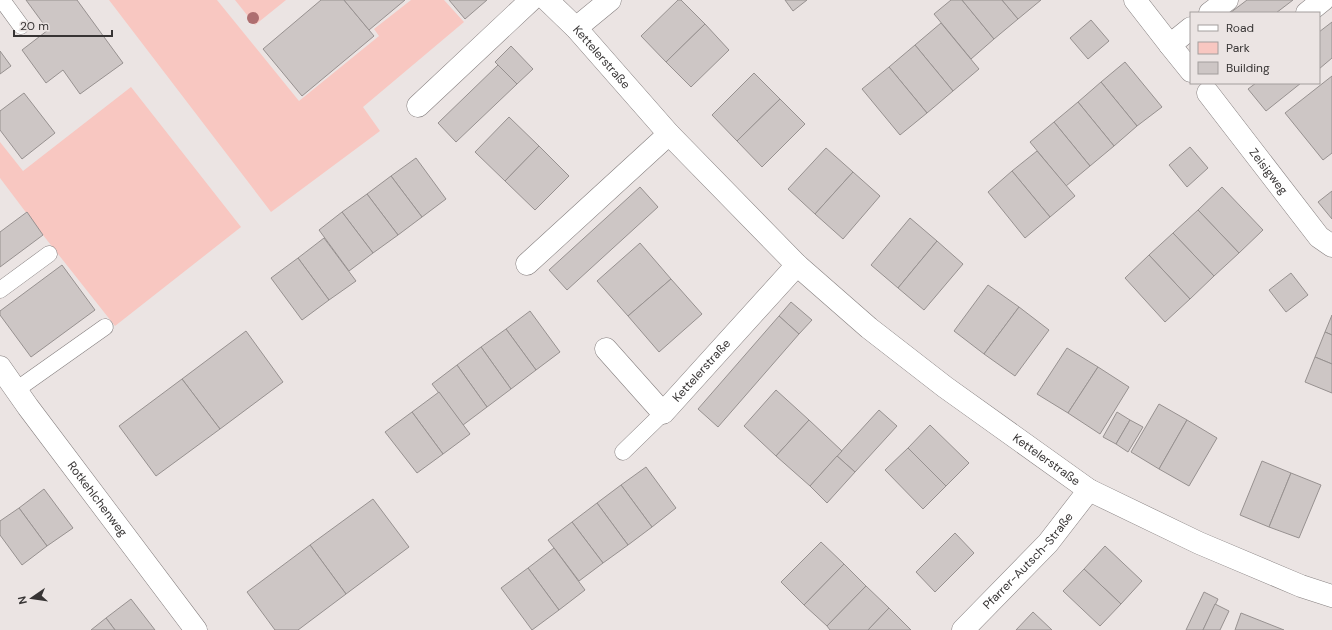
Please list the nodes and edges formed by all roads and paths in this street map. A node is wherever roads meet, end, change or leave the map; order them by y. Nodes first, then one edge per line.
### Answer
1 (2, 0) edge
2 (531, 0) edge
3 (547, 0) edge
4 (610, 0) edge
5 (1135, 0) edge
6 (1227, 0) edge
7 (1323, 0) edge
8 (1211, 12) edge
9 (1308, 12) edge
10 (21, 26) dead end
11 (576, 28) junction
12 (1190, 29) edge
13 (1170, 45) junction
14 (1190, 71) edge
15 (1209, 86) edge
16 (418, 106) dead end
17 (669, 134) junction
18 (1332, 246) edge
19 (48, 254) dead end
20 (527, 264) dead end
21 (797, 265) junction
22 (0, 290) edge
23 (105, 327) dead end
24 (606, 349) dead end
25 (0, 367) edge
26 (16, 390) junction
27 (663, 413) junction
28 (623, 452) dead end
29 (1089, 490) junction
30 (1332, 596) edge
31 (196, 630) edge
32 (963, 630) edge

1 - 10 lane
2 - 16 street
3 - 11 street, Kettelerstraße
4 - 11 street
5 - 13 street
6 - 8 street
7 - 9 street
11 - 17 street, Kettelerstraße
12 - 13 street
13 - 14 street
15 - 18 street, Zeisigweg
17 - 20 street
17 - 21 street, Kettelerstraße
19 - 22 lane
21 - 27 street, Kettelerstraße
21 - 29 street, Kettelerstraße
23 - 26 lane
24 - 27 street, Kettelerstraße
25 - 26 street, Rotkehlchenweg
26 - 31 street, Rotkehlchenweg
27 - 28 lane
29 - 30 street, Kettelerstraße
29 - 32 street, Pfarrer-Autsch-Straße

